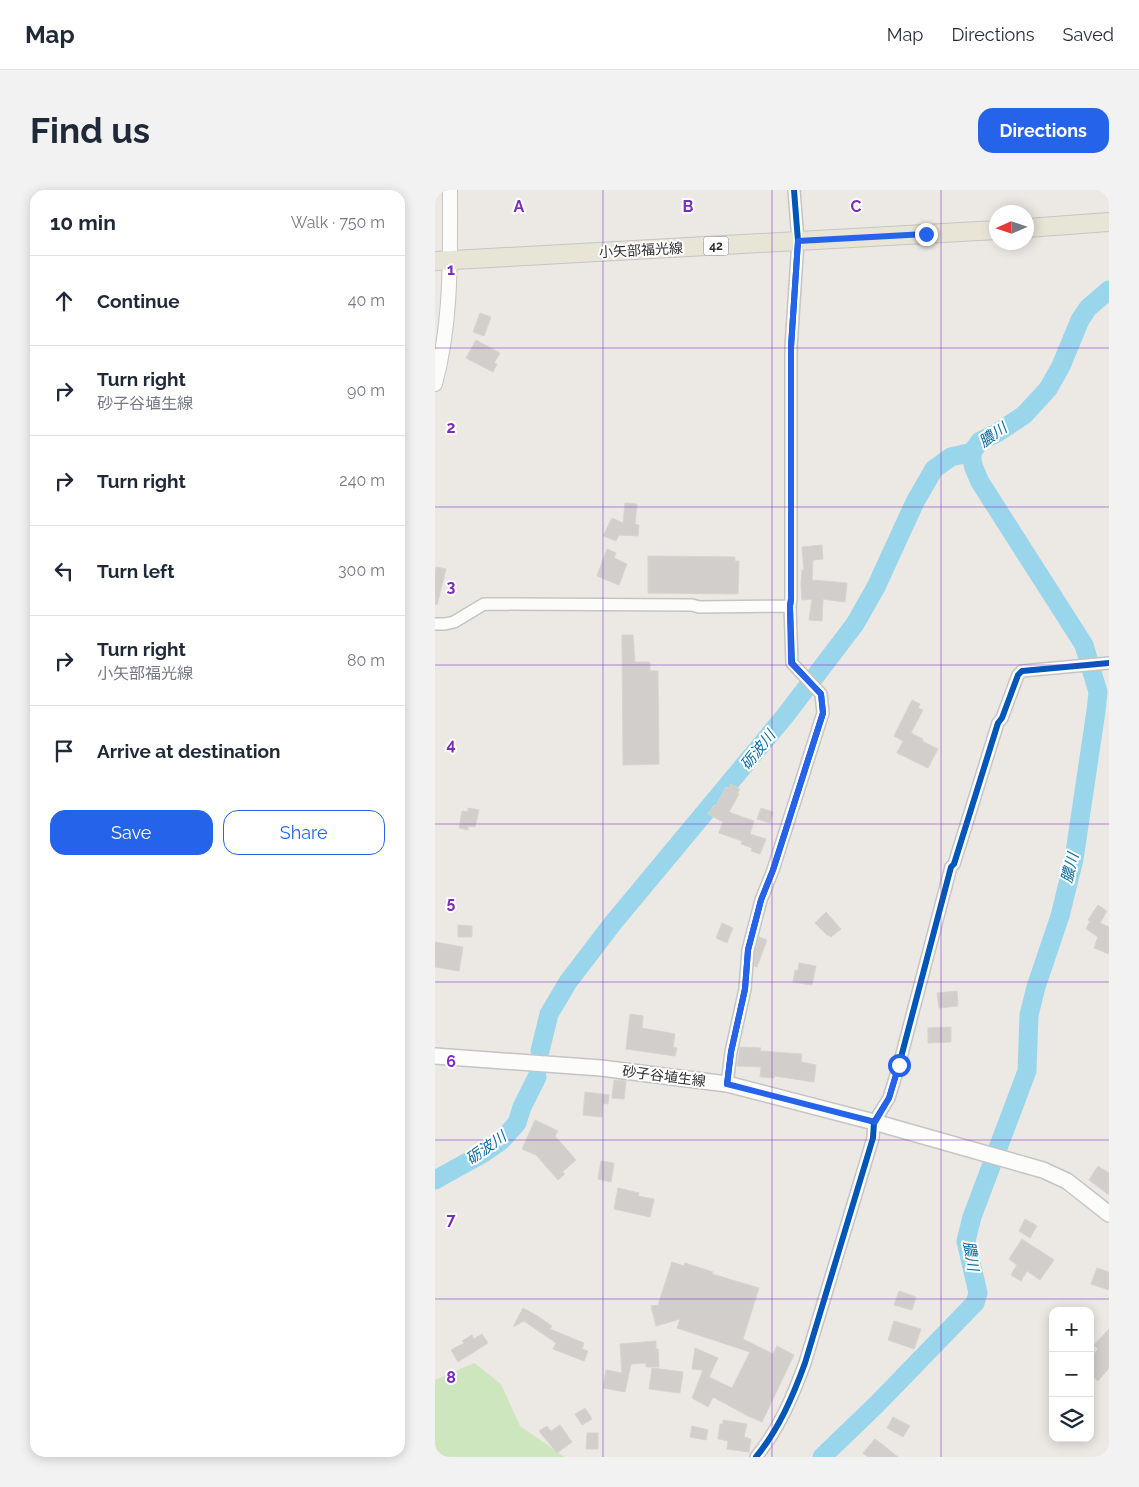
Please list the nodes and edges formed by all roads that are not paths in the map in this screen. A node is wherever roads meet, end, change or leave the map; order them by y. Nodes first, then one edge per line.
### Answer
1 (450, 190) edge
2 (794, 190) edge
3 (1109, 222) edge
4 (1034, 227) edge
5 (989, 230) edge
6 (798, 241) junction
7 (442, 261) edge
8 (435, 384) edge
9 (790, 606) junction
10 (435, 624) edge
11 (1109, 663) edge
12 (435, 1056) edge
13 (727, 1084) junction
14 (875, 1122) junction
15 (1109, 1214) edge
16 (755, 1457) edge

1 - 7 street
2 - 6 street
3 - 4 main road
5 - 6 main road, 小矢部福光線 / 42
6 - 7 main road, 小矢部福光線 / 42
6 - 9 street
7 - 8 street
9 - 10 street
9 - 13 street
11 - 14 street
12 - 13 main road, 砂子谷埴生線
13 - 14 main road, 砂子谷埴生線
14 - 15 main road, 砂子谷埴生線
14 - 16 street

